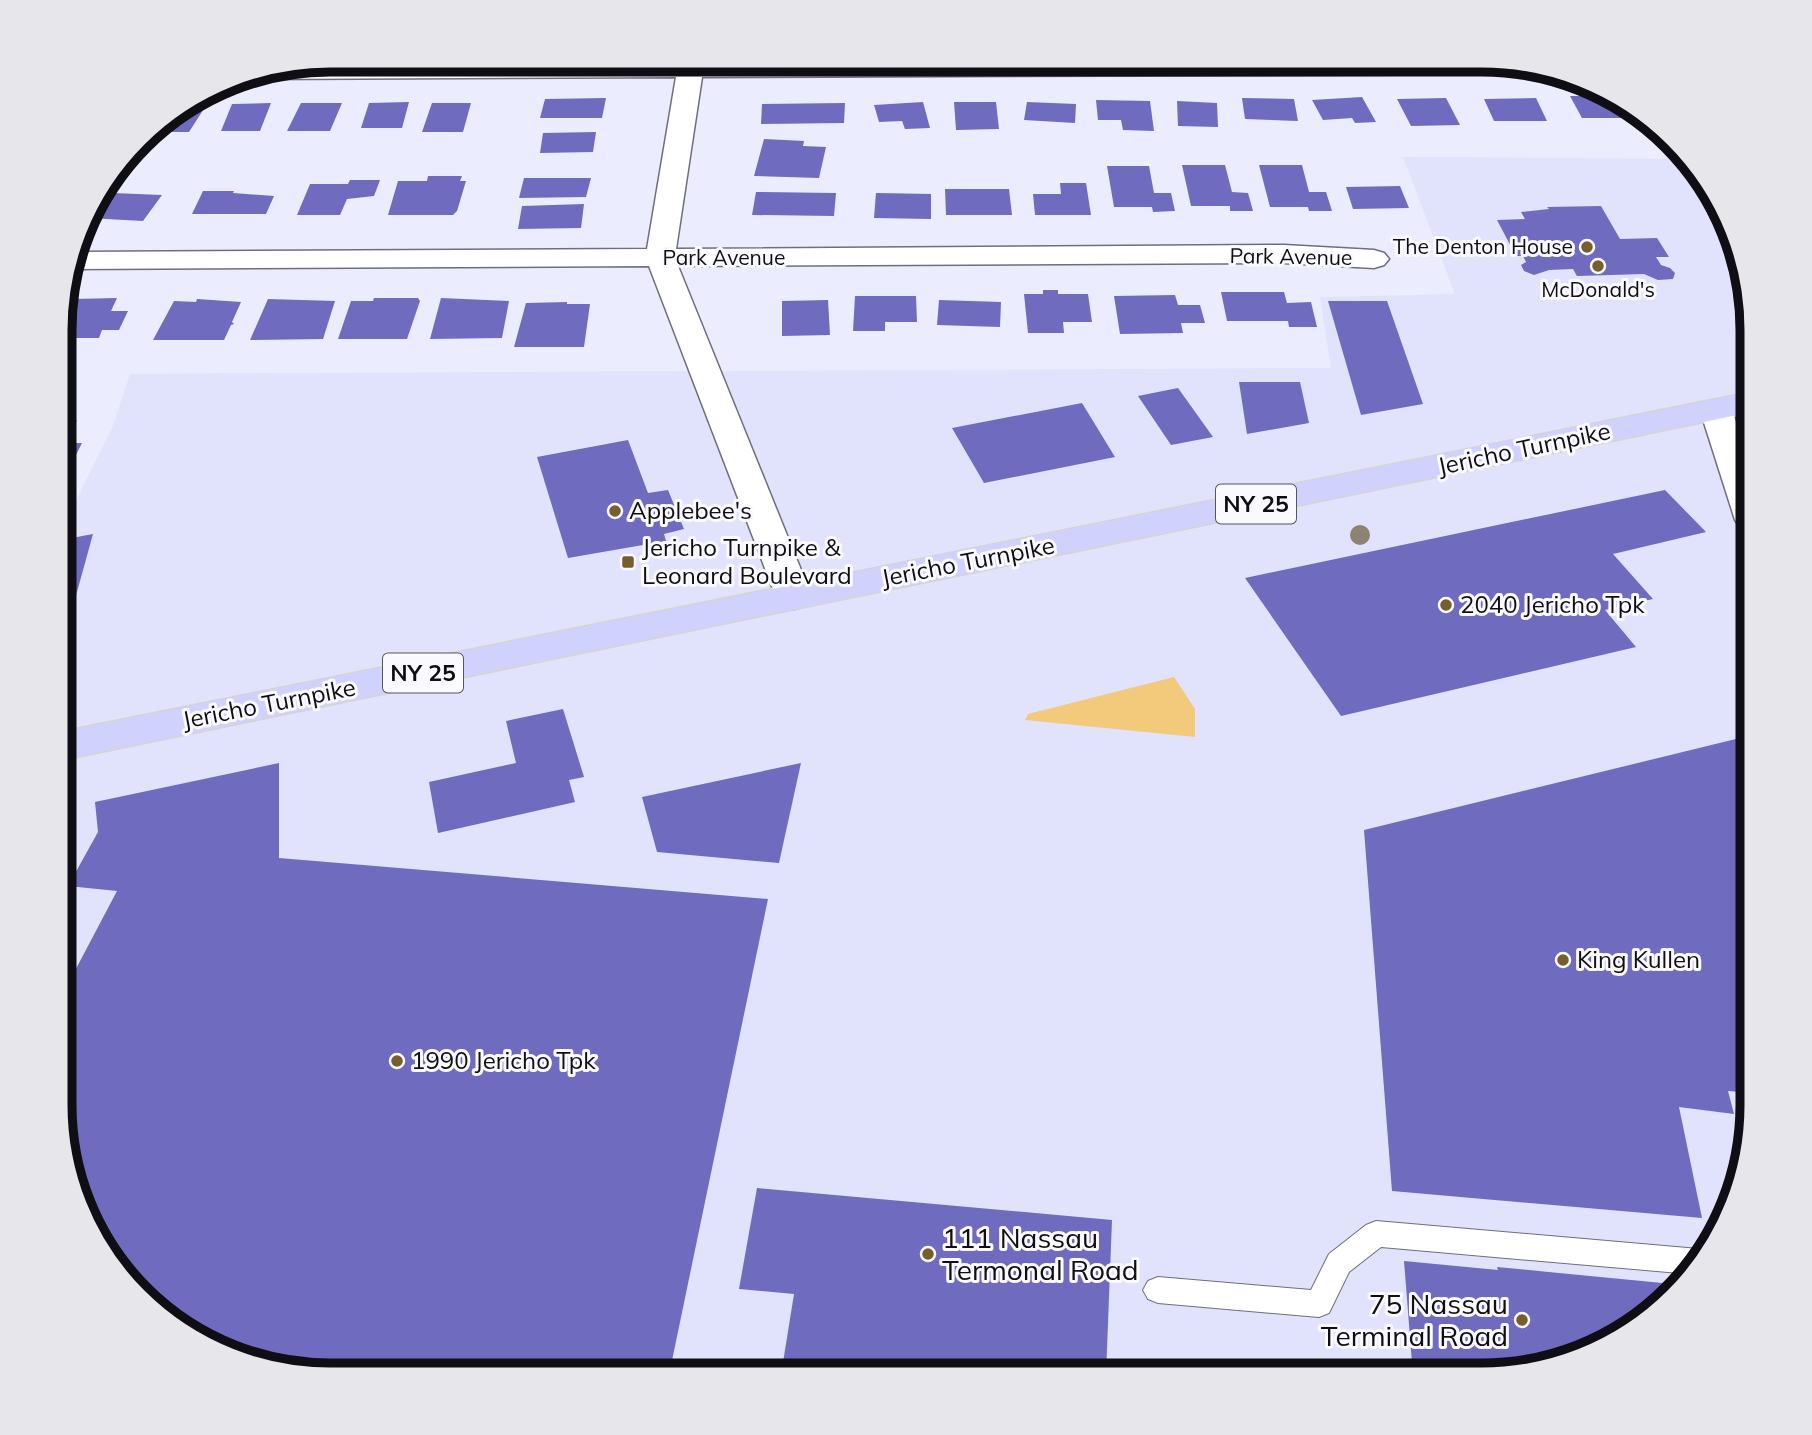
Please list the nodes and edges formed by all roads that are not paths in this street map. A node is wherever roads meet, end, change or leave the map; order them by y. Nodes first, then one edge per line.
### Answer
1 (690, 72) edge
2 (660, 258) junction
3 (1374, 259) dead end
4 (82, 261) edge
5 (1740, 405) edge
6 (1716, 410) junction
7 (1740, 483) edge
8 (794, 597) junction
9 (72, 744) edge
10 (1688, 1261) edge
11 (1158, 1290) dead end

1 - 2 street
2 - 3 street, Park Avenue
2 - 4 street, Park Avenue
2 - 8 street
5 - 6 main road, Jericho Turnpike / NY 25
6 - 7 street
6 - 8 main road, Jericho Turnpike / NY 25
8 - 9 main road, Jericho Turnpike / NY 25
10 - 11 lane

